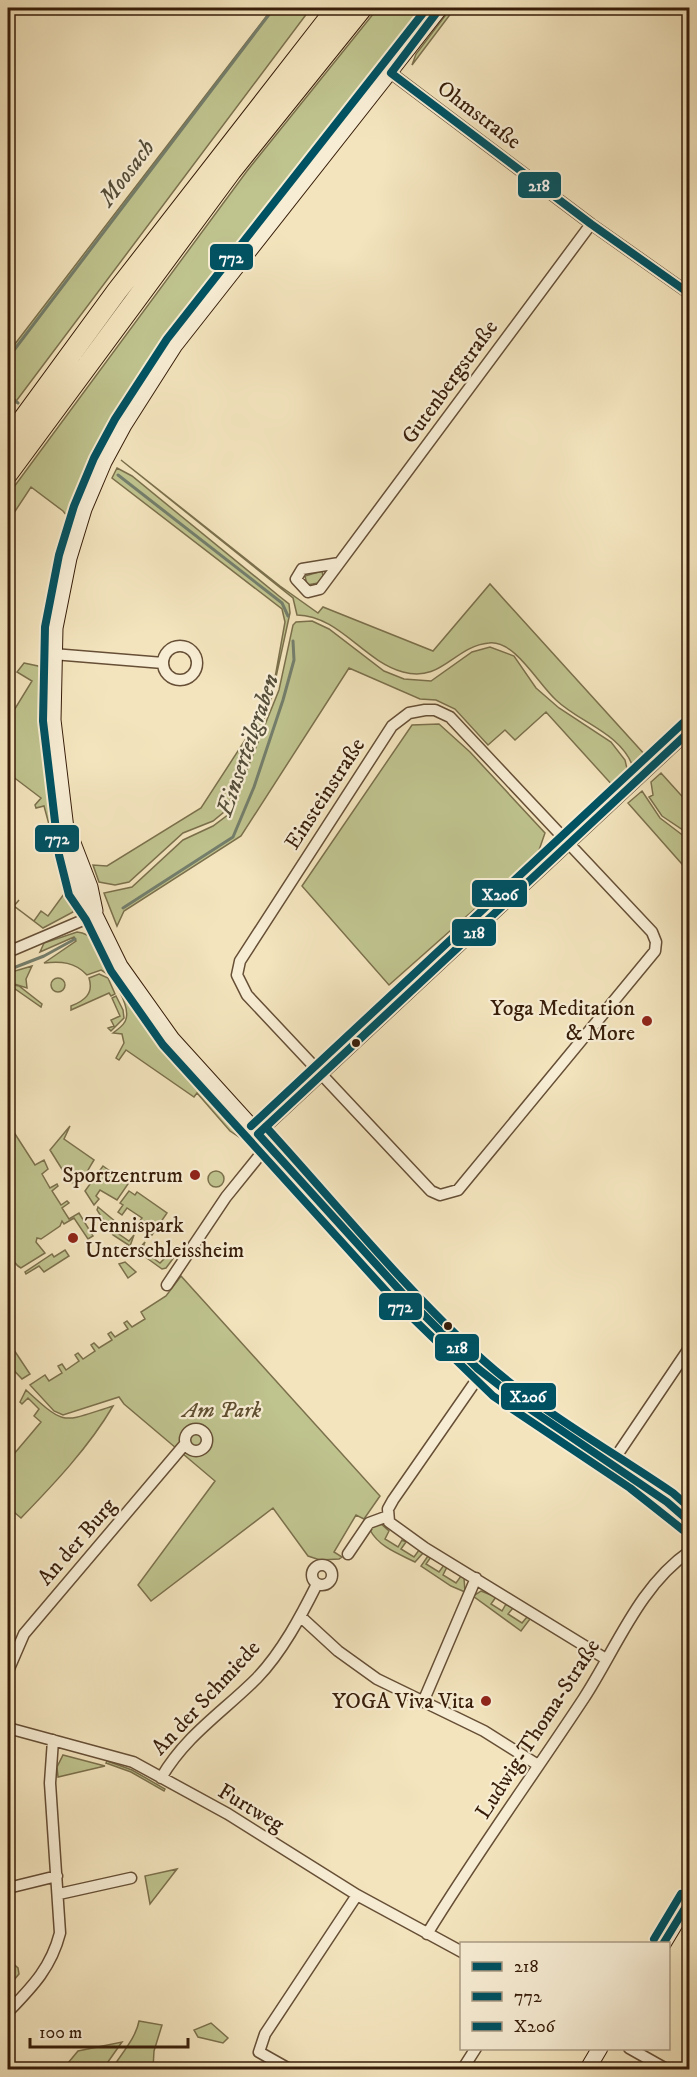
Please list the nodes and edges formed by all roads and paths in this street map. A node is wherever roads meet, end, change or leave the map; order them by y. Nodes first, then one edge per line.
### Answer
1 (337, 8) edge
2 (362, 8) edge
3 (440, 8) edge
4 (391, 73) junction
5 (591, 224) junction
6 (690, 294) edge
7 (8, 440) edge
8 (8, 473) edge
9 (339, 563) dead end
10 (53, 654) junction
11 (163, 663) dead end
12 (690, 731) edge
13 (568, 842) junction
14 (95, 915) junction
15 (8, 952) edge
16 (321, 1074) junction
17 (263, 1139) junction
18 (167, 1285) dead end
19 (690, 1347) edge
20 (482, 1372) junction
21 (185, 1444) dead end
22 (611, 1464) junction
23 (387, 1516) junction
24 (690, 1522) edge
25 (690, 1551) edge
26 (348, 1554) dead end
27 (476, 1578) junction
28 (317, 1584) dead end
29 (300, 1617) junction
30 (606, 1659) junction
31 (8, 1671) edge
32 (423, 1702) junction
33 (8, 1728) edge
34 (53, 1740) junction
35 (538, 1765) junction
36 (161, 1778) junction
37 (57, 1876) junction
38 (130, 1878) dead end
39 (8, 1888) edge
40 (59, 1894) junction
41 (357, 1895) junction
42 (690, 1899) edge
43 (427, 1934) junction
44 (664, 1942) edge
45 (460, 1951) edge
46 (8, 2012) edge
47 (475, 2050) edge
48 (599, 2050) edge
49 (631, 2050) edge
50 (291, 2070) edge
51 (462, 2070) edge
52 (587, 2070) edge
53 (668, 2070) edge

1 - 7 highway
2 - 8 highway
3 - 4 main road
4 - 5 street, Ohmstraße
4 - 10 main road
5 - 6 street, Ohmstraße
5 - 9 street, Gutenbergstraße
10 - 11 street
10 - 14 main road
12 - 13 street
13 - 16 street
13 - 16 street, Einsteinstraße
13 - 16 street, Einsteinstraße
14 - 15 street
14 - 17 main road
16 - 17 street
17 - 18 street
17 - 20 main road
19 - 22 street
20 - 22 main road
20 - 23 street
21 - 31 street, An der Burg
22 - 24 main road
23 - 26 street
23 - 27 street
25 - 30 street, Ludwig-Thoma-Straße
27 - 30 street
27 - 32 street
28 - 29 street, An der Schmiede
29 - 32 street
29 - 36 street, An der Schmiede
30 - 35 street, Ludwig-Thoma-Straße
32 - 35 street
33 - 34 street, Furtweg
34 - 36 street, Furtweg
34 - 37 street
35 - 43 street, Ludwig-Thoma-Straße
36 - 41 street, Furtweg
37 - 39 street
37 - 40 street
38 - 40 street
40 - 46 street
41 - 43 street, Furtweg
41 - 50 street
42 - 44 main road
43 - 45 street, Furtweg
47 - 51 street
48 - 52 main road
49 - 53 street

